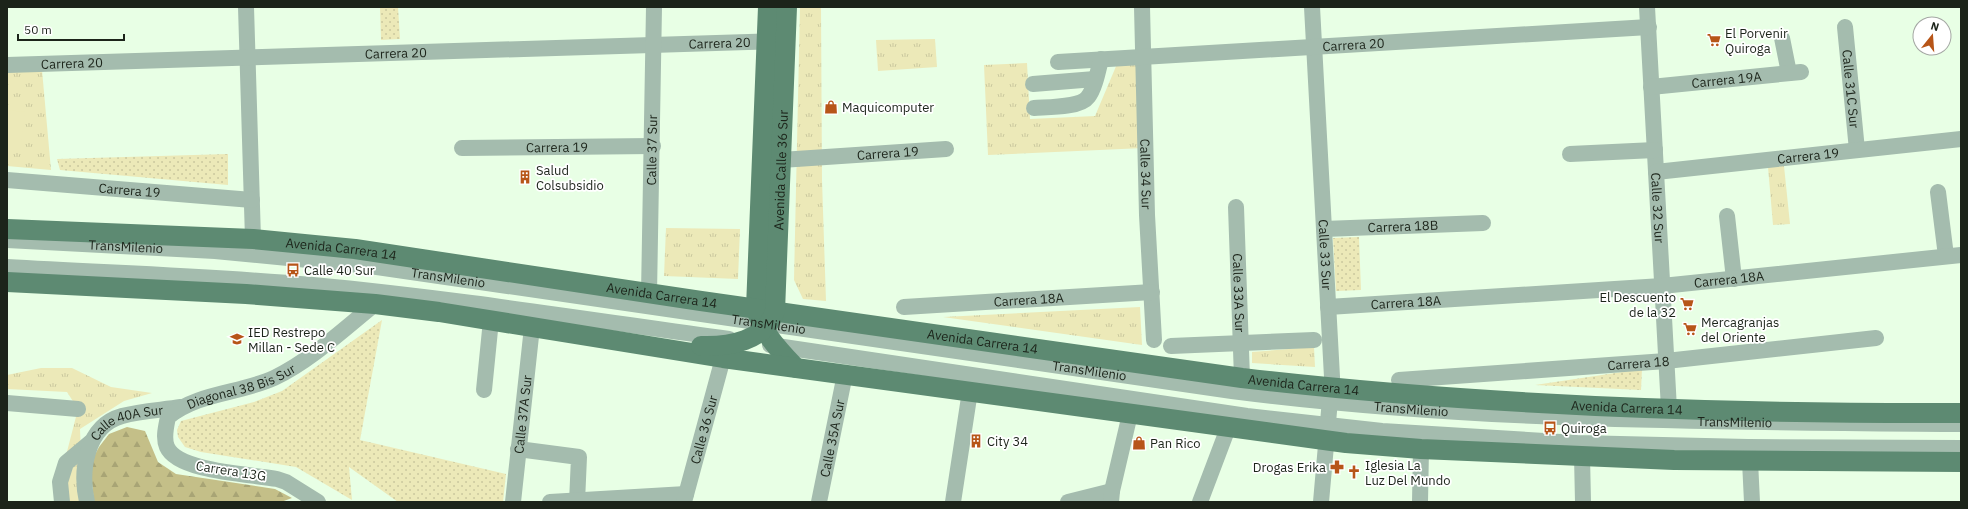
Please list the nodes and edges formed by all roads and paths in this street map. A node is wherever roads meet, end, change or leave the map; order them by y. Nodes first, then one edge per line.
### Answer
1 (246, 7) edge
2 (654, 7) edge
3 (768, 7) edge
4 (787, 7) edge
5 (1142, 7) edge
6 (1312, 7) edge
7 (1648, 7) edge
8 (1845, 27) dead end
9 (1648, 28) junction
10 (1782, 38) dead end
11 (776, 41) junction
12 (654, 45) junction
13 (1314, 47) junction
14 (1144, 56) junction
15 (248, 58) junction
16 (1101, 59) junction
17 (1058, 62) dead end
18 (7, 65) edge
19 (1095, 79) junction
20 (1033, 84) dead end
21 (1651, 87) junction
22 (1034, 108) dead end
23 (1961, 139) edge
24 (653, 146) junction
25 (462, 148) dead end
26 (946, 149) dead end
27 (1655, 150) junction
28 (1857, 150) junction
29 (1570, 154) dead end
30 (781, 160) junction
31 (1656, 172) junction
32 (7, 180) edge
33 (1938, 192) dead end
34 (252, 200) junction
35 (1236, 207) dead end
36 (1727, 216) dead end
37 (1483, 223) dead end
38 (7, 229) edge
39 (1324, 229) junction
40 (7, 240) edge
41 (253, 240) junction
42 (1954, 255) edge
43 (7, 267) edge
44 (1734, 279) junction
45 (7, 282) edge
46 (1662, 286) junction
47 (1152, 292) junction
48 (649, 294) junction
49 (375, 304) junction
50 (904, 307) dead end
51 (1328, 307) junction
52 (491, 320) junction
53 (766, 324) junction
54 (532, 327) junction
55 (1876, 338) dead end
56 (1154, 340) dead end
57 (1314, 340) dead end
58 (743, 341) junction
59 (1241, 343) junction
60 (1171, 346) dead end
61 (724, 358) junction
62 (1666, 361) junction
63 (796, 368) junction
64 (845, 374) junction
65 (1242, 378) junction
66 (1399, 380) dead end
67 (484, 390) dead end
68 (970, 391) junction
69 (1330, 395) junction
70 (7, 403) edge
71 (181, 407) junction
72 (78, 409) dead end
73 (1669, 409) junction
74 (1961, 412) edge
75 (1130, 414) junction
76 (1961, 424) edge
77 (1228, 428) junction
78 (97, 432) junction
79 (1327, 434) junction
80 (1961, 448) edge
81 (518, 449) junction
82 (1420, 449) junction
83 (1582, 456) junction
84 (1750, 461) junction
85 (1961, 462) edge
86 (1112, 497) edge
87 (685, 498) edge
88 (577, 501) edge
89 (62, 502) edge
90 (87, 502) edge
91 (318, 502) edge
92 (513, 502) edge
93 (550, 502) edge
94 (819, 502) edge
95 (953, 502) edge
96 (1068, 502) edge
97 (1200, 502) edge
98 (1321, 502) edge
99 (1420, 502) edge
100 (1583, 502) edge
101 (1752, 502) edge

1 - 15 street
2 - 12 street, Calle 37 Sur
3 - 11 main road, Avenida Calle 36 Sur
4 - 11 main road, Avenida Calle 36 Sur
5 - 14 street, Calle 34 Sur
6 - 13 street, Calle 33 Sur
7 - 9 street, Calle 32 Sur
8 - 28 street, Calle 31C Sur
9 - 13 street, Carrera 20
9 - 21 street, Calle 32 Sur
10 - 21 street, Carrera 19A
11 - 12 street, Carrera 20
11 - 30 main road, Avenida Calle 36 Sur
11 - 53 main road, Avenida Calle 36 Sur
12 - 15 street, Carrera 20
12 - 24 street, Calle 37 Sur
13 - 14 street, Carrera 20
13 - 39 street, Calle 33 Sur
14 - 16 street, Carrera 20
14 - 47 street, Calle 34 Sur
15 - 18 street, Carrera 20
15 - 34 street
16 - 17 street, Carrera 20
16 - 19 street
19 - 20 street
19 - 22 street
21 - 27 street, Calle 32 Sur
23 - 28 street, Carrera 19
24 - 25 street, Carrera 19
24 - 48 street, Calle 37 Sur
26 - 30 street, Carrera 19
27 - 29 street
27 - 31 street, Calle 32 Sur
28 - 31 street, Carrera 19
30 - 53 main road, Avenida Calle 36 Sur
31 - 46 street, Calle 32 Sur
32 - 34 street, Carrera 19
33 - 42 street
34 - 41 street
35 - 59 street, Calle 33A Sur
36 - 44 street
37 - 39 street, Carrera 18B
38 - 41 main road, Avenida Carrera 14
39 - 51 street, Calle 33 Sur
40 - 53 street, TransMilenio
41 - 48 main road, Avenida Carrera 14
42 - 44 street, Carrera 18A
43 - 58 street, TransMilenio
44 - 46 street, Carrera 18A
45 - 49 main road
46 - 51 street, Carrera 18A
46 - 62 street, Calle 32 Sur
47 - 50 street, Carrera 18A
47 - 56 street, Calle 34 Sur
48 - 53 main road, Avenida Carrera 14
49 - 52 main road
49 - 71 street, Diagonal 38 Bis Sur
51 - 69 street, Calle 33 Sur
52 - 54 main road
52 - 67 street
53 - 58 main road
53 - 63 main road
53 - 65 main road, Avenida Carrera 14
53 - 69 street, TransMilenio
53 - 79 street, TransMilenio
54 - 58 main road
54 - 61 main road
54 - 81 street, Calle 37A Sur
55 - 62 street, Carrera 18
57 - 59 street
59 - 60 street
59 - 65 street, Calle 33A Sur
61 - 63 main road
61 - 87 street, Calle 36 Sur
62 - 66 street, Carrera 18
62 - 73 street, Calle 32 Sur
63 - 64 main road
64 - 68 main road
64 - 94 street, Calle 35A Sur
65 - 69 main road, Avenida Carrera 14
68 - 75 main road
68 - 95 street
69 - 73 main road, Avenida Carrera 14
69 - 76 street, TransMilenio
69 - 79 street, Calle 33 Sur
70 - 72 street
71 - 78 street, Calle 40A Sur
71 - 91 street, Carrera 13G
73 - 74 main road, Avenida Carrera 14
75 - 77 main road
75 - 86 street
77 - 79 main road
77 - 97 street
78 - 89 street
78 - 90 street, Calle 40A Sur
79 - 80 street, TransMilenio
79 - 82 main road
79 - 98 street, Calle 33 Sur
81 - 88 street
81 - 92 street, Calle 37A Sur
82 - 83 main road
82 - 99 street
83 - 84 main road
83 - 100 street
84 - 85 main road
84 - 101 street
86 - 96 street
87 - 88 street
88 - 93 street

